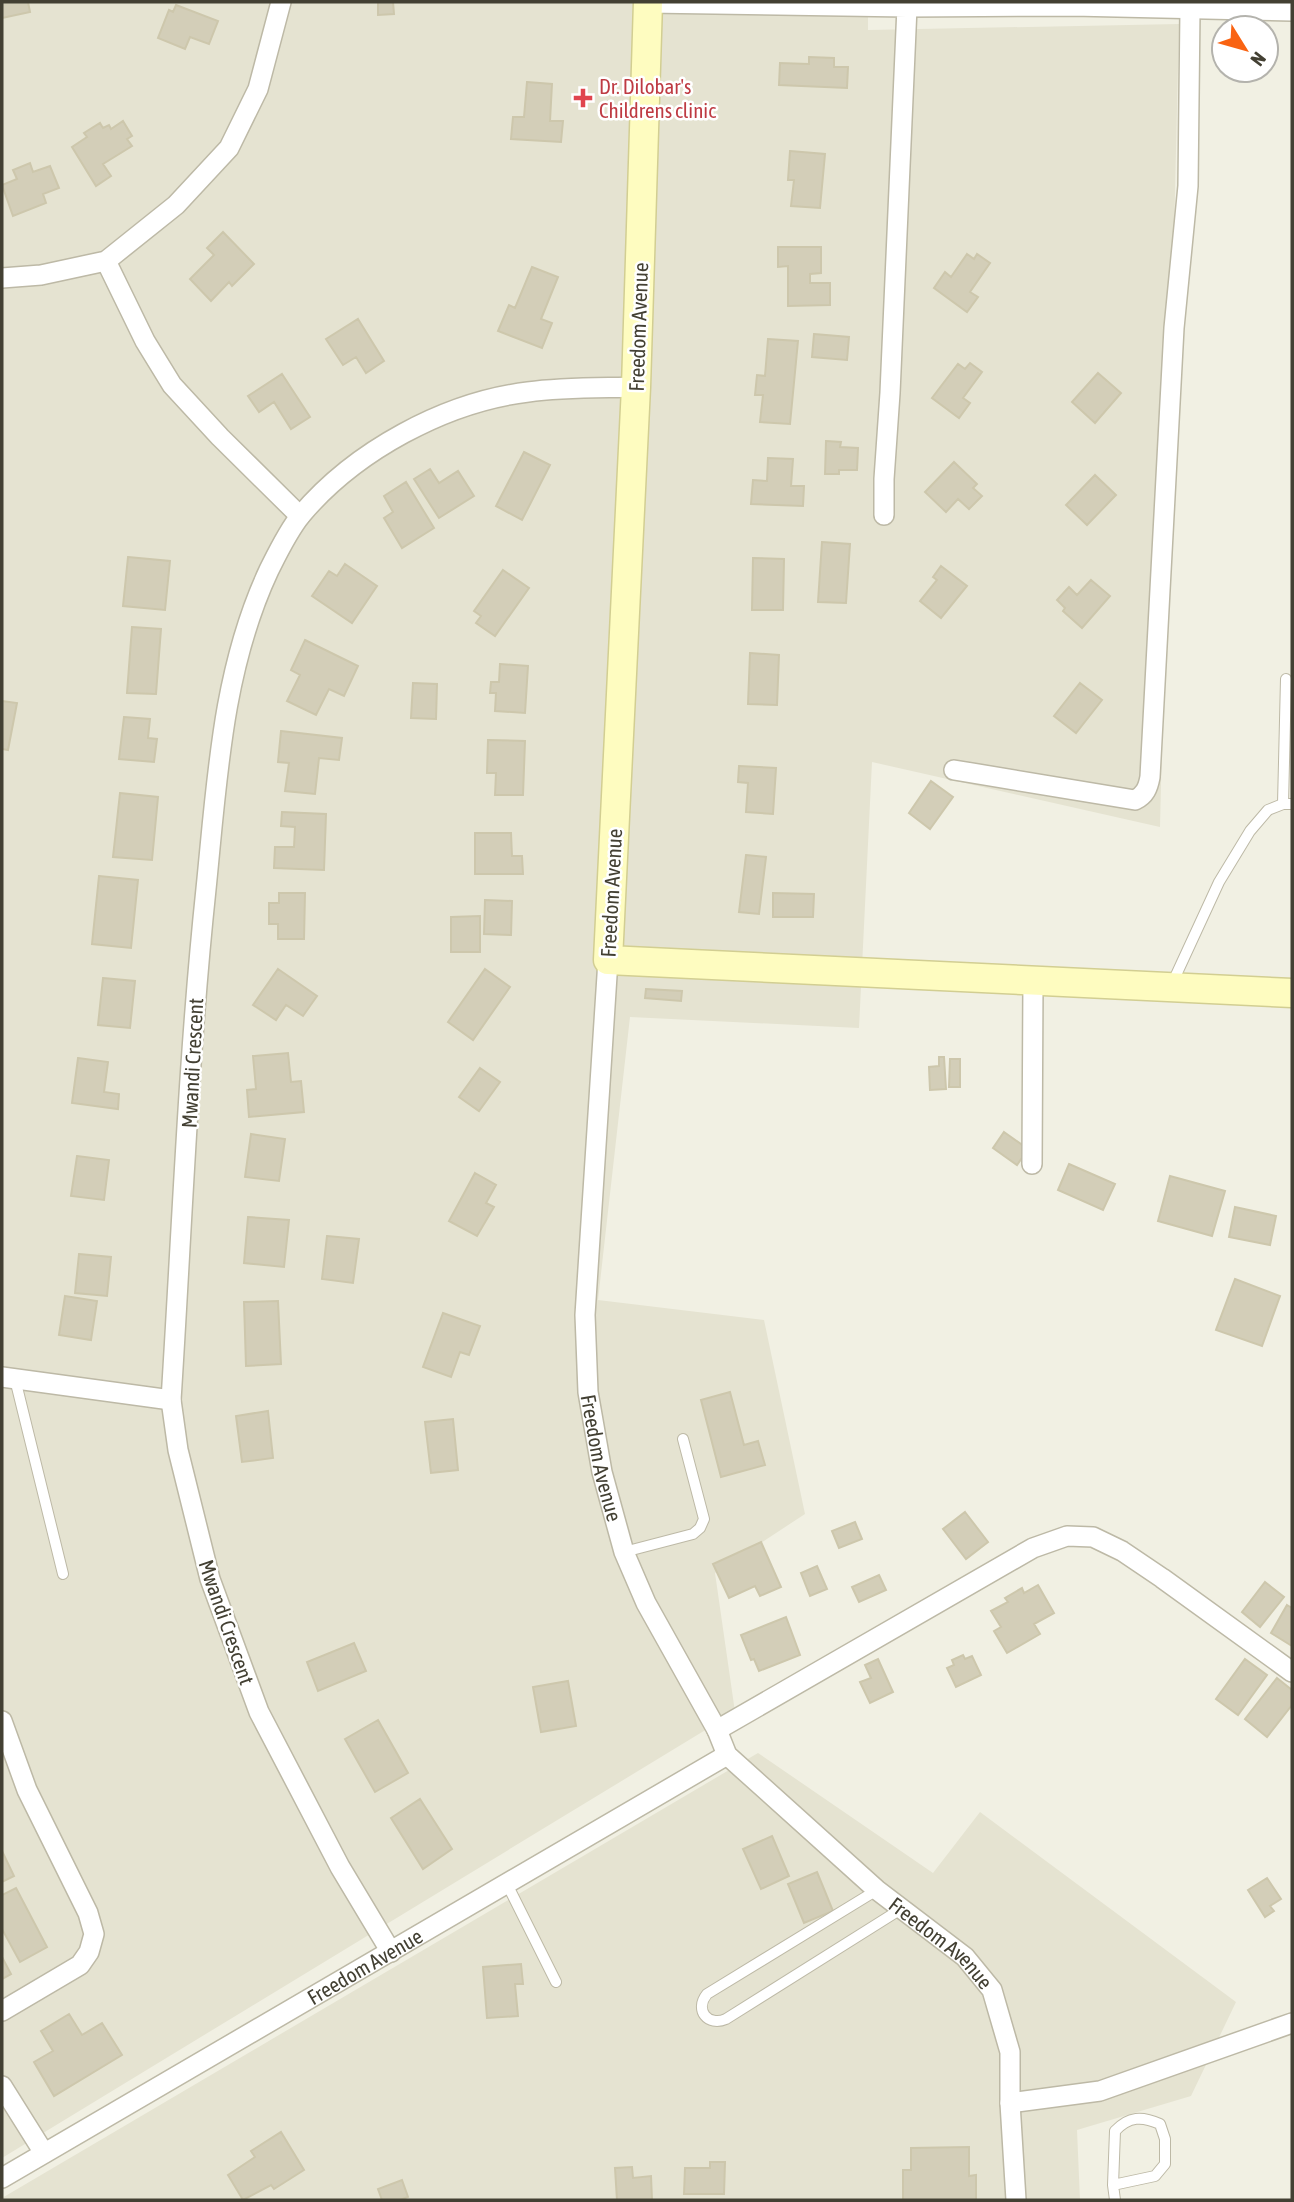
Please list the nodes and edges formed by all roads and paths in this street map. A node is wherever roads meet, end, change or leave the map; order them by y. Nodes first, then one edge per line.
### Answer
1 (281, 2) edge
2 (648, 2) edge
3 (1262, 6) edge
4 (907, 7) junction
5 (1190, 10) junction
6 (1292, 11) edge
7 (106, 261) junction
8 (2, 278) edge
9 (636, 387) junction
10 (884, 515) dead end
11 (300, 516) junction
12 (1286, 679) dead end
13 (954, 770) dead end
14 (1288, 804) edge
15 (608, 960) junction
16 (1033, 981) junction
17 (1170, 987) junction
18 (1292, 993) edge
19 (1032, 1164) dead end
20 (8, 1378) edge
21 (171, 1400) junction
22 (683, 1439) dead end
23 (624, 1552) junction
24 (63, 1574) dead end
25 (1292, 1672) edge
26 (2, 1721) edge
27 (717, 1730) junction
28 (727, 1755) junction
29 (507, 1884) junction
30 (877, 1890) junction
31 (901, 1909) junction
32 (391, 1952) junction
33 (555, 1982) dead end
34 (2, 2011) edge
35 (1292, 2023) edge
36 (2, 2086) edge
37 (1010, 2103) junction
38 (44, 2153) junction
39 (2, 2178) edge
40 (1113, 2185) junction
41 (1016, 2200) edge
42 (1115, 2200) edge

1 - 7 street
2 - 4 street
2 - 9 main road, Freedom Avenue
3 - 5 street
3 - 6 street
4 - 5 street
4 - 10 street
5 - 13 street
7 - 8 street
7 - 11 street
9 - 11 street, Mwandi Crescent
9 - 15 main road, Freedom Avenue
11 - 21 street, Mwandi Crescent
12 - 14 lane
14 - 17 lane
15 - 16 main road
15 - 23 street, Freedom Avenue
16 - 17 main road
16 - 19 street
17 - 18 main road
20 - 21 street
20 - 24 lane
21 - 32 street, Mwandi Crescent
22 - 23 lane
23 - 27 street, Freedom Avenue
25 - 27 street
26 - 34 street
27 - 28 street, Freedom Avenue
28 - 29 street, Freedom Avenue
28 - 30 street, Freedom Avenue
29 - 32 street, Freedom Avenue
29 - 33 lane
30 - 31 street, Freedom Avenue
30 - 31 lane
31 - 37 street, Freedom Avenue
32 - 38 street, Freedom Avenue
35 - 37 street
36 - 38 street
37 - 41 street, Freedom Avenue
38 - 39 street, Freedom Avenue
40 - 40 lane
40 - 42 lane

